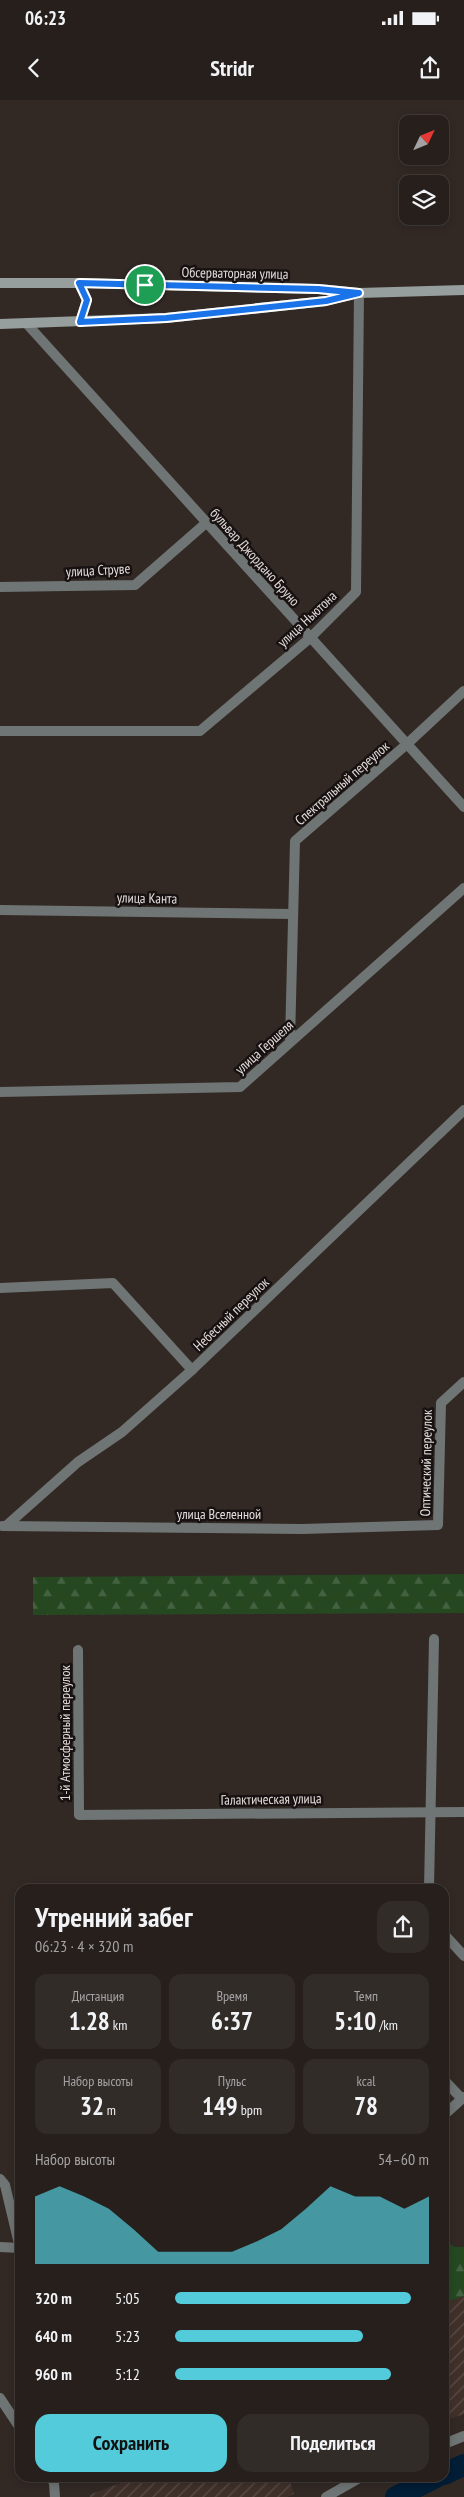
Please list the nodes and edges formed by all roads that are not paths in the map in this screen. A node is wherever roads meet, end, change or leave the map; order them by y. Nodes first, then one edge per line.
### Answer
1 (0, 283) edge
2 (79, 283) junction
3 (464, 290) edge
4 (359, 293) junction
5 (80, 322) junction
6 (0, 324) edge
7 (27, 324) junction
8 (206, 523) junction
9 (0, 587) edge
10 (310, 638) junction
11 (464, 691) edge
12 (0, 731) edge
13 (407, 744) junction
14 (464, 807) edge
15 (464, 888) edge
16 (0, 910) edge
17 (293, 914) junction
18 (290, 1041) junction
19 (0, 1092) edge
20 (464, 1110) edge
21 (0, 1288) edge
22 (192, 1370) junction
23 (464, 1382) edge
24 (438, 1524) joint
25 (3, 1526) edge
26 (434, 1639) dead end
27 (78, 1650) dead end
28 (464, 1812) edge
29 (430, 1813) junction
30 (79, 1815) joint
31 (429, 1884) edge
32 (449, 1940) edge
33 (464, 1956) edge
34 (449, 2085) edge
35 (463, 2098) edge
36 (449, 2111) edge
37 (0, 2179) edge
38 (15, 2228) edge
39 (0, 2247) edge
40 (15, 2248) edge
41 (0, 2398) edge
42 (15, 2420) edge
43 (464, 2436) edge
44 (449, 2442) edge
45 (54, 2482) edge
46 (352, 2482) edge
47 (55, 2497) edge
48 (326, 2497) edge

1 - 2 main road, Обсерваторная улица
2 - 4 main road, Обсерваторная улица
2 - 5 main road
3 - 4 main road, Обсерваторная улица
4 - 5 main road, Обсерваторная улица
4 - 10 street, улица Ньютона
5 - 7 main road, Обсерваторная улица
6 - 7 main road, Обсерваторная улица
7 - 8 street, бульвар Джордано Бруно
8 - 9 street, улица Струве
8 - 10 street, бульвар Джордано Бруно
10 - 12 street, улица Ньютона
10 - 13 street, бульвар Джордано Бруно
11 - 13 street, Спектральный переулок
13 - 14 street, бульвар Джордано Бруно
13 - 17 street, Спектральный переулок
15 - 18 street, улица Гершеля
16 - 17 street, улица Канта
17 - 18 street, Спектральный переулок
18 - 19 street, улица Гершеля
20 - 22 street, Небесный переулок
21 - 22 street
22 - 25 street, Небесный переулок
23 - 24 street, Оптический переулок
24 - 25 street, улица Вселенной
26 - 29 street
27 - 30 street, 1-й Атмосферный переулок
28 - 29 street, Галактическая улица
29 - 30 street, Галактическая улица
29 - 31 street
32 - 33 street
34 - 35 street
35 - 36 street
37 - 38 street
39 - 40 street
41 - 42 street
43 - 44 street
45 - 47 street
46 - 48 street

